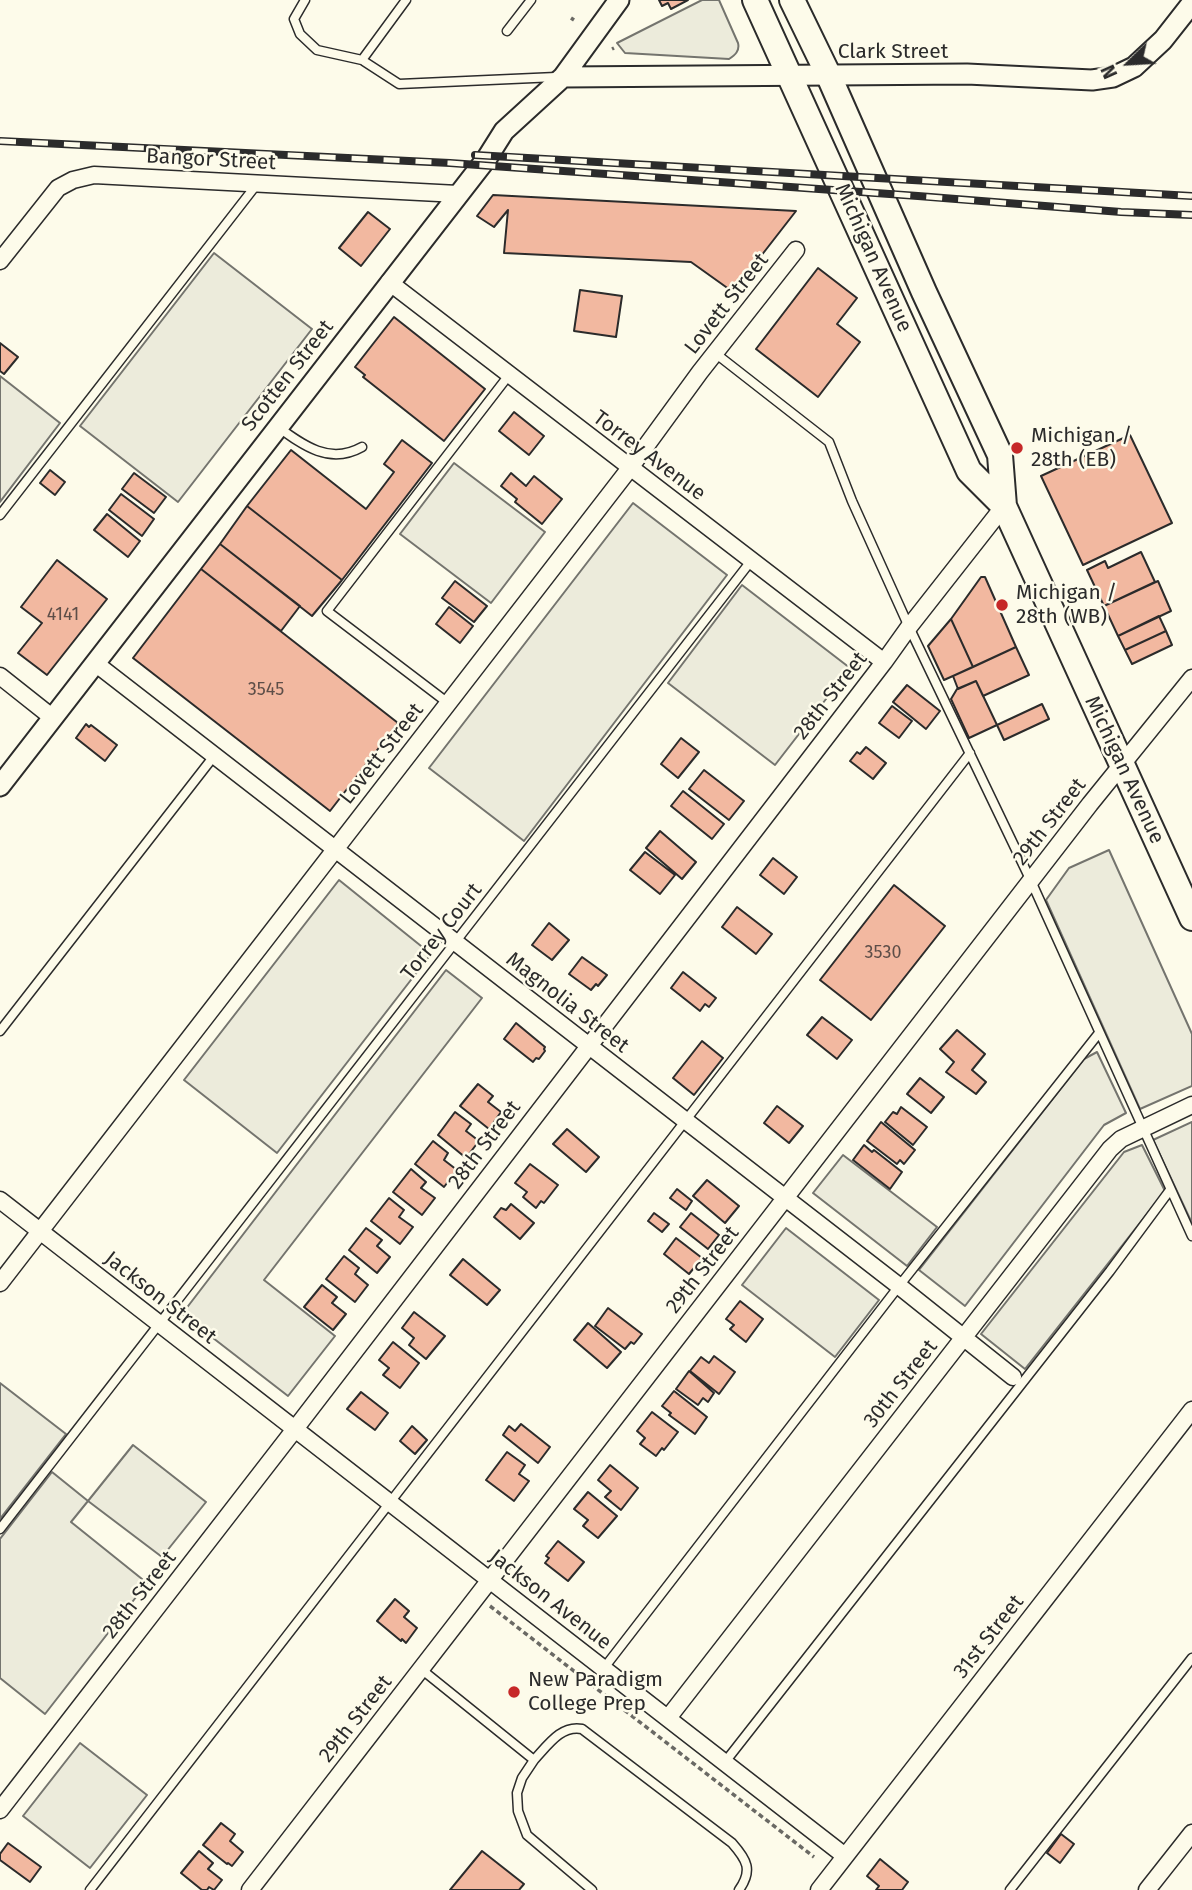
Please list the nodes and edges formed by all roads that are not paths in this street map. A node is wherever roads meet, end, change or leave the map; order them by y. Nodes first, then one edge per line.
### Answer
1 (305, 0) edge
2 (406, 0) edge
3 (531, 0) edge
4 (619, 0) edge
5 (755, 0) edge
6 (792, 0) edge
7 (1192, 3) edge
8 (508, 31) dead end
9 (362, 60) junction
10 (828, 75) junction
11 (790, 76) junction
12 (563, 77) junction
13 (257, 184) junction
14 (458, 194) junction
15 (796, 250) dead end
16 (3, 251) edge
17 (390, 282) junction
18 (715, 353) junction
19 (509, 375) junction
20 (278, 427) junction
21 (362, 447) dead end
22 (630, 468) junction
23 (1004, 506) junction
24 (0, 515) edge
25 (751, 561) junction
26 (909, 627) junction
27 (884, 662) junction
28 (95, 663) junction
29 (0, 676) edge
30 (1192, 678) edge
31 (448, 703) junction
32 (53, 718) junction
33 (970, 753) junction
34 (214, 756) junction
35 (1123, 765) junction
36 (0, 786) edge
37 (335, 850) junction
38 (1031, 881) junction
39 (1192, 918) edge
40 (456, 943) junction
41 (0, 1031) edge
42 (1099, 1033) junction
43 (588, 1046) junction
44 (1192, 1105) edge
45 (684, 1121) junction
46 (1142, 1129) junction
47 (1170, 1190) junction
48 (785, 1198) junction
49 (0, 1200) edge
50 (40, 1231) junction
51 (1192, 1236) edge
52 (0, 1283) edge
53 (899, 1286) junction
54 (160, 1324) junction
55 (963, 1338) junction
56 (1013, 1377) dead end
57 (1192, 1410) edge
58 (295, 1429) junction
59 (390, 1502) junction
60 (0, 1529) edge
61 (490, 1580) junction
62 (1192, 1658) edge
63 (604, 1668) junction
64 (421, 1669) junction
65 (668, 1718) junction
66 (534, 1760) junction
67 (725, 1762) junction
68 (0, 1810) edge
69 (1192, 1833) edge
70 (845, 1856) junction
71 (90, 1890) edge
72 (250, 1890) edge
73 (592, 1890) edge
74 (739, 1890) edge
75 (819, 1890) edge
76 (1010, 1890) edge
77 (1147, 1890) edge

1 - 9 lane
2 - 9 lane
3 - 8 lane
4 - 12 street, Scotten Street
5 - 11 main road, Michigan Avenue
6 - 10 main road, Michigan Avenue
7 - 10 street, Clark Street
9 - 12 lane
10 - 11 street, Clark Street
10 - 23 main road, Michigan Avenue
11 - 12 street, Clark Street
11 - 23 main road, Michigan Avenue
12 - 14 street, Scotten Street
13 - 14 street, Bangor Street
13 - 16 street, Bangor Street
13 - 24 lane
14 - 17 street, Scotten Street
15 - 18 street, Lovett Street
17 - 19 street, Torrey Avenue
17 - 20 street, Scotten Street
18 - 22 street, Lovett Street
18 - 26 lane
19 - 22 street, Torrey Avenue
19 - 31 lane
20 - 21 lane
20 - 28 street, Scotten Street
22 - 25 street, Torrey Avenue
22 - 31 street, Lovett Street
23 - 26 street, 28th Street
23 - 35 main road, Michigan Avenue
25 - 27 street, Torrey Avenue
25 - 40 lane, Torrey Court
26 - 27 street, 28th Street
26 - 33 lane
27 - 43 street, 28th Street
28 - 32 street, Scotten Street
28 - 34 street, Magnolia Street
29 - 32 street
30 - 35 street, 29th Street
31 - 37 street, Lovett Street
32 - 36 street, Scotten Street
33 - 38 lane
33 - 45 lane
34 - 37 street, Magnolia Street
34 - 41 lane
35 - 38 street, 29th Street
35 - 39 main road, Michigan Avenue
37 - 40 street, Magnolia Street
37 - 50 street, Lovett Street
38 - 42 lane
38 - 48 street, 29th Street
40 - 43 street, Magnolia Street
40 - 54 lane, Torrey Court
42 - 46 lane
42 - 53 lane
43 - 45 street, Magnolia Street
43 - 58 street, 28th Street
44 - 46 street, 30th Street
45 - 48 street, Magnolia Street
45 - 59 lane
46 - 47 lane
46 - 55 street, 30th Street
47 - 51 lane
47 - 67 lane
48 - 53 street, Magnolia Street
48 - 61 street, 29th Street
49 - 50 street, Jackson Street
50 - 52 street, Lovett Street
50 - 54 street, Jackson Street
53 - 55 street, Magnolia Street
53 - 63 lane
54 - 58 street, Jackson Street
54 - 60 lane, Torrey Court
55 - 56 street, Magnolia Street
55 - 65 street, 30th Street
57 - 70 street, 31st Street
58 - 59 street, Jackson Avenue
58 - 68 street, 28th Street
59 - 61 street, Jackson Avenue
59 - 71 lane
61 - 63 street, Jackson Avenue
61 - 64 street, 29th Street
62 - 76 lane
63 - 65 street, Jackson Avenue
64 - 66 lane
64 - 72 street, 29th Street
65 - 67 street, Jackson Avenue
66 - 73 lane
66 - 74 lane
67 - 70 street, Jackson Avenue
69 - 77 street
70 - 75 street, 31st Street

